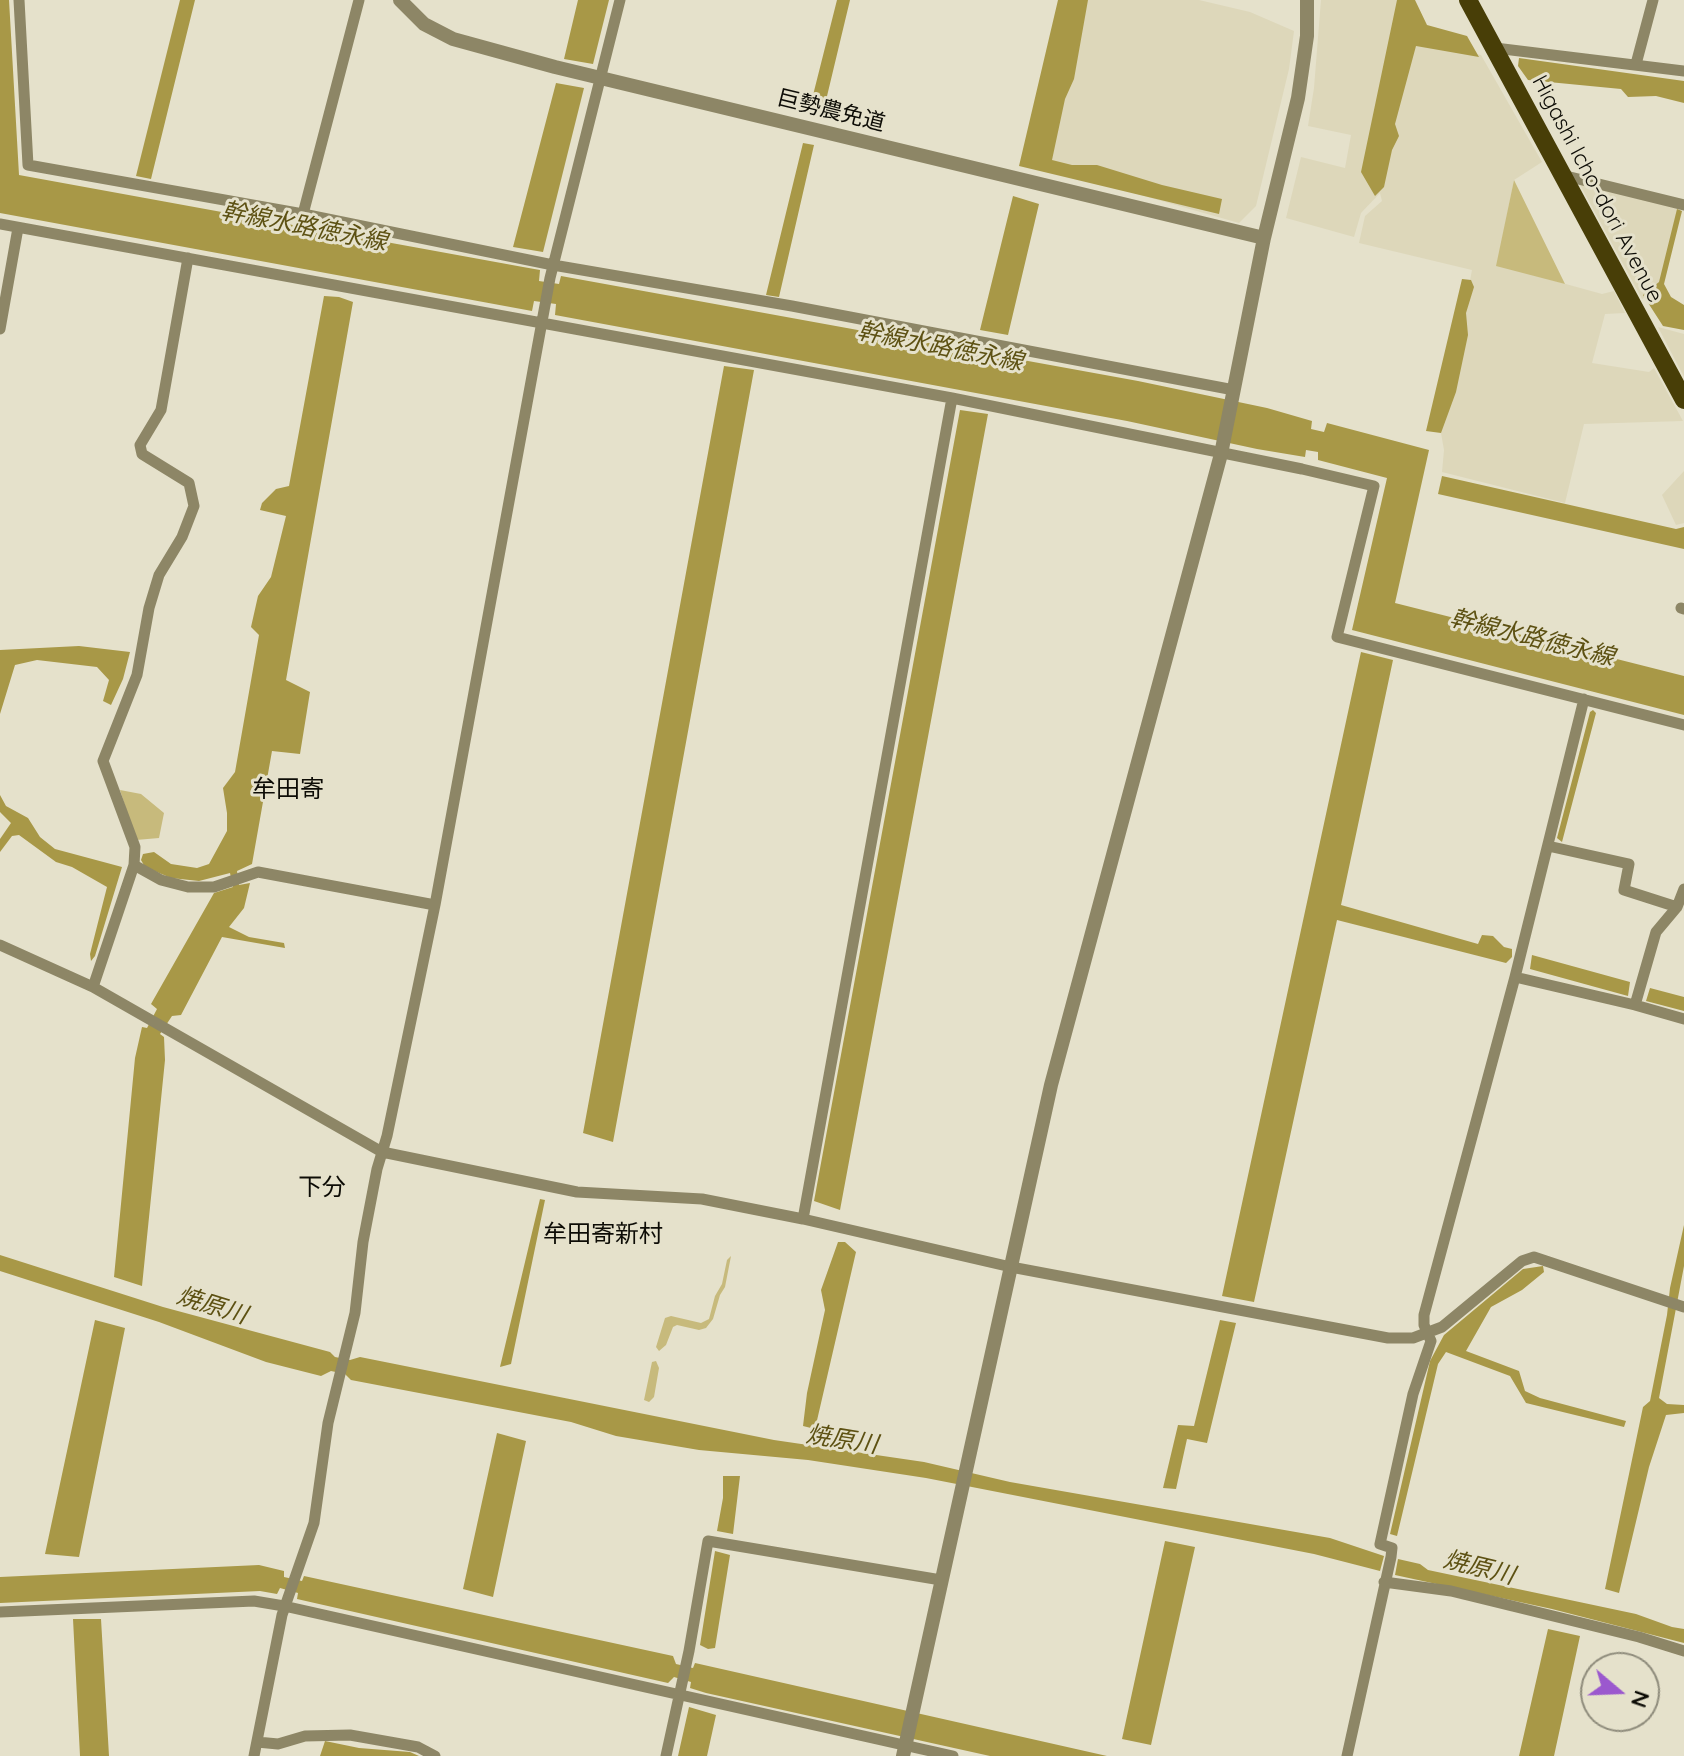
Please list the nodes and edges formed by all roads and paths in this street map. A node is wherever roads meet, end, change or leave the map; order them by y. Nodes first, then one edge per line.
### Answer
1 (19, 0) edge
2 (359, 0) edge
3 (400, 0) edge
4 (620, 0) edge
5 (1307, 0) edge
6 (1468, 0) edge
7 (1653, 0) edge
8 (1495, 48) junction
9 (1636, 64) junction
10 (1684, 71) edge
11 (600, 78) junction
12 (1562, 175) junction
13 (1684, 205) edge
14 (303, 214) junction
15 (0, 224) edge
16 (18, 228) junction
17 (1264, 238) junction
18 (188, 258) junction
19 (553, 265) junction
20 (542, 322) junction
21 (0, 329) edge
22 (1234, 390) junction
23 (952, 398) junction
24 (1684, 400) edge
25 (1221, 454) junction
26 (1584, 699) junction
27 (1684, 725) edge
28 (1548, 846) junction
29 (134, 865) junction
30 (1684, 889) edge
31 (435, 905) junction
32 (1677, 907) junction
33 (0, 947) edge
34 (1515, 977) junction
35 (93, 987) junction
36 (1635, 1005) junction
37 (1684, 1019) edge
38 (382, 1152) junction
39 (803, 1219) junction
40 (1011, 1267) junction
41 (1682, 1307) edge
42 (1429, 1332) junction
43 (1385, 1579) junction
44 (941, 1580) junction
45 (284, 1606) junction
46 (0, 1612) edge
47 (1684, 1651) edge
48 (680, 1689) junction
49 (257, 1742) junction
50 (905, 1750) edge
51 (254, 1756) edge
52 (435, 1756) edge
53 (666, 1756) edge
54 (953, 1756) edge
55 (1347, 1756) edge

1 - 14 street
2 - 14 street
3 - 11 street, 巨勢農免道
4 - 11 street
5 - 17 street
6 - 8 main road, Higashi Icho-dori Avenue
7 - 9 street
8 - 9 street
8 - 12 main road, Higashi Icho-dori Avenue
9 - 10 street
11 - 17 street, 巨勢農免道
11 - 19 street
12 - 13 street
12 - 24 main road, Higashi Icho-dori Avenue
14 - 19 street
15 - 16 street
16 - 18 street
16 - 21 street
17 - 22 street
18 - 20 street
18 - 29 street
19 - 20 street
19 - 22 street
20 - 23 street
20 - 31 street
22 - 25 street
23 - 25 street
23 - 39 street
25 - 26 street
25 - 40 street
26 - 27 street
26 - 28 street
28 - 32 street
28 - 34 street
29 - 31 street
29 - 35 street
30 - 32 street
31 - 38 street
32 - 36 street
33 - 35 street
34 - 36 street
34 - 42 street
35 - 38 street
36 - 37 street
38 - 39 street
38 - 45 street
39 - 40 street
40 - 42 street
40 - 44 street
41 - 42 street
42 - 43 street
43 - 47 street
43 - 55 street
44 - 48 street
44 - 50 street
45 - 46 street
45 - 48 street
45 - 49 street
48 - 50 street
48 - 53 street
49 - 51 street
49 - 52 street
50 - 54 street

